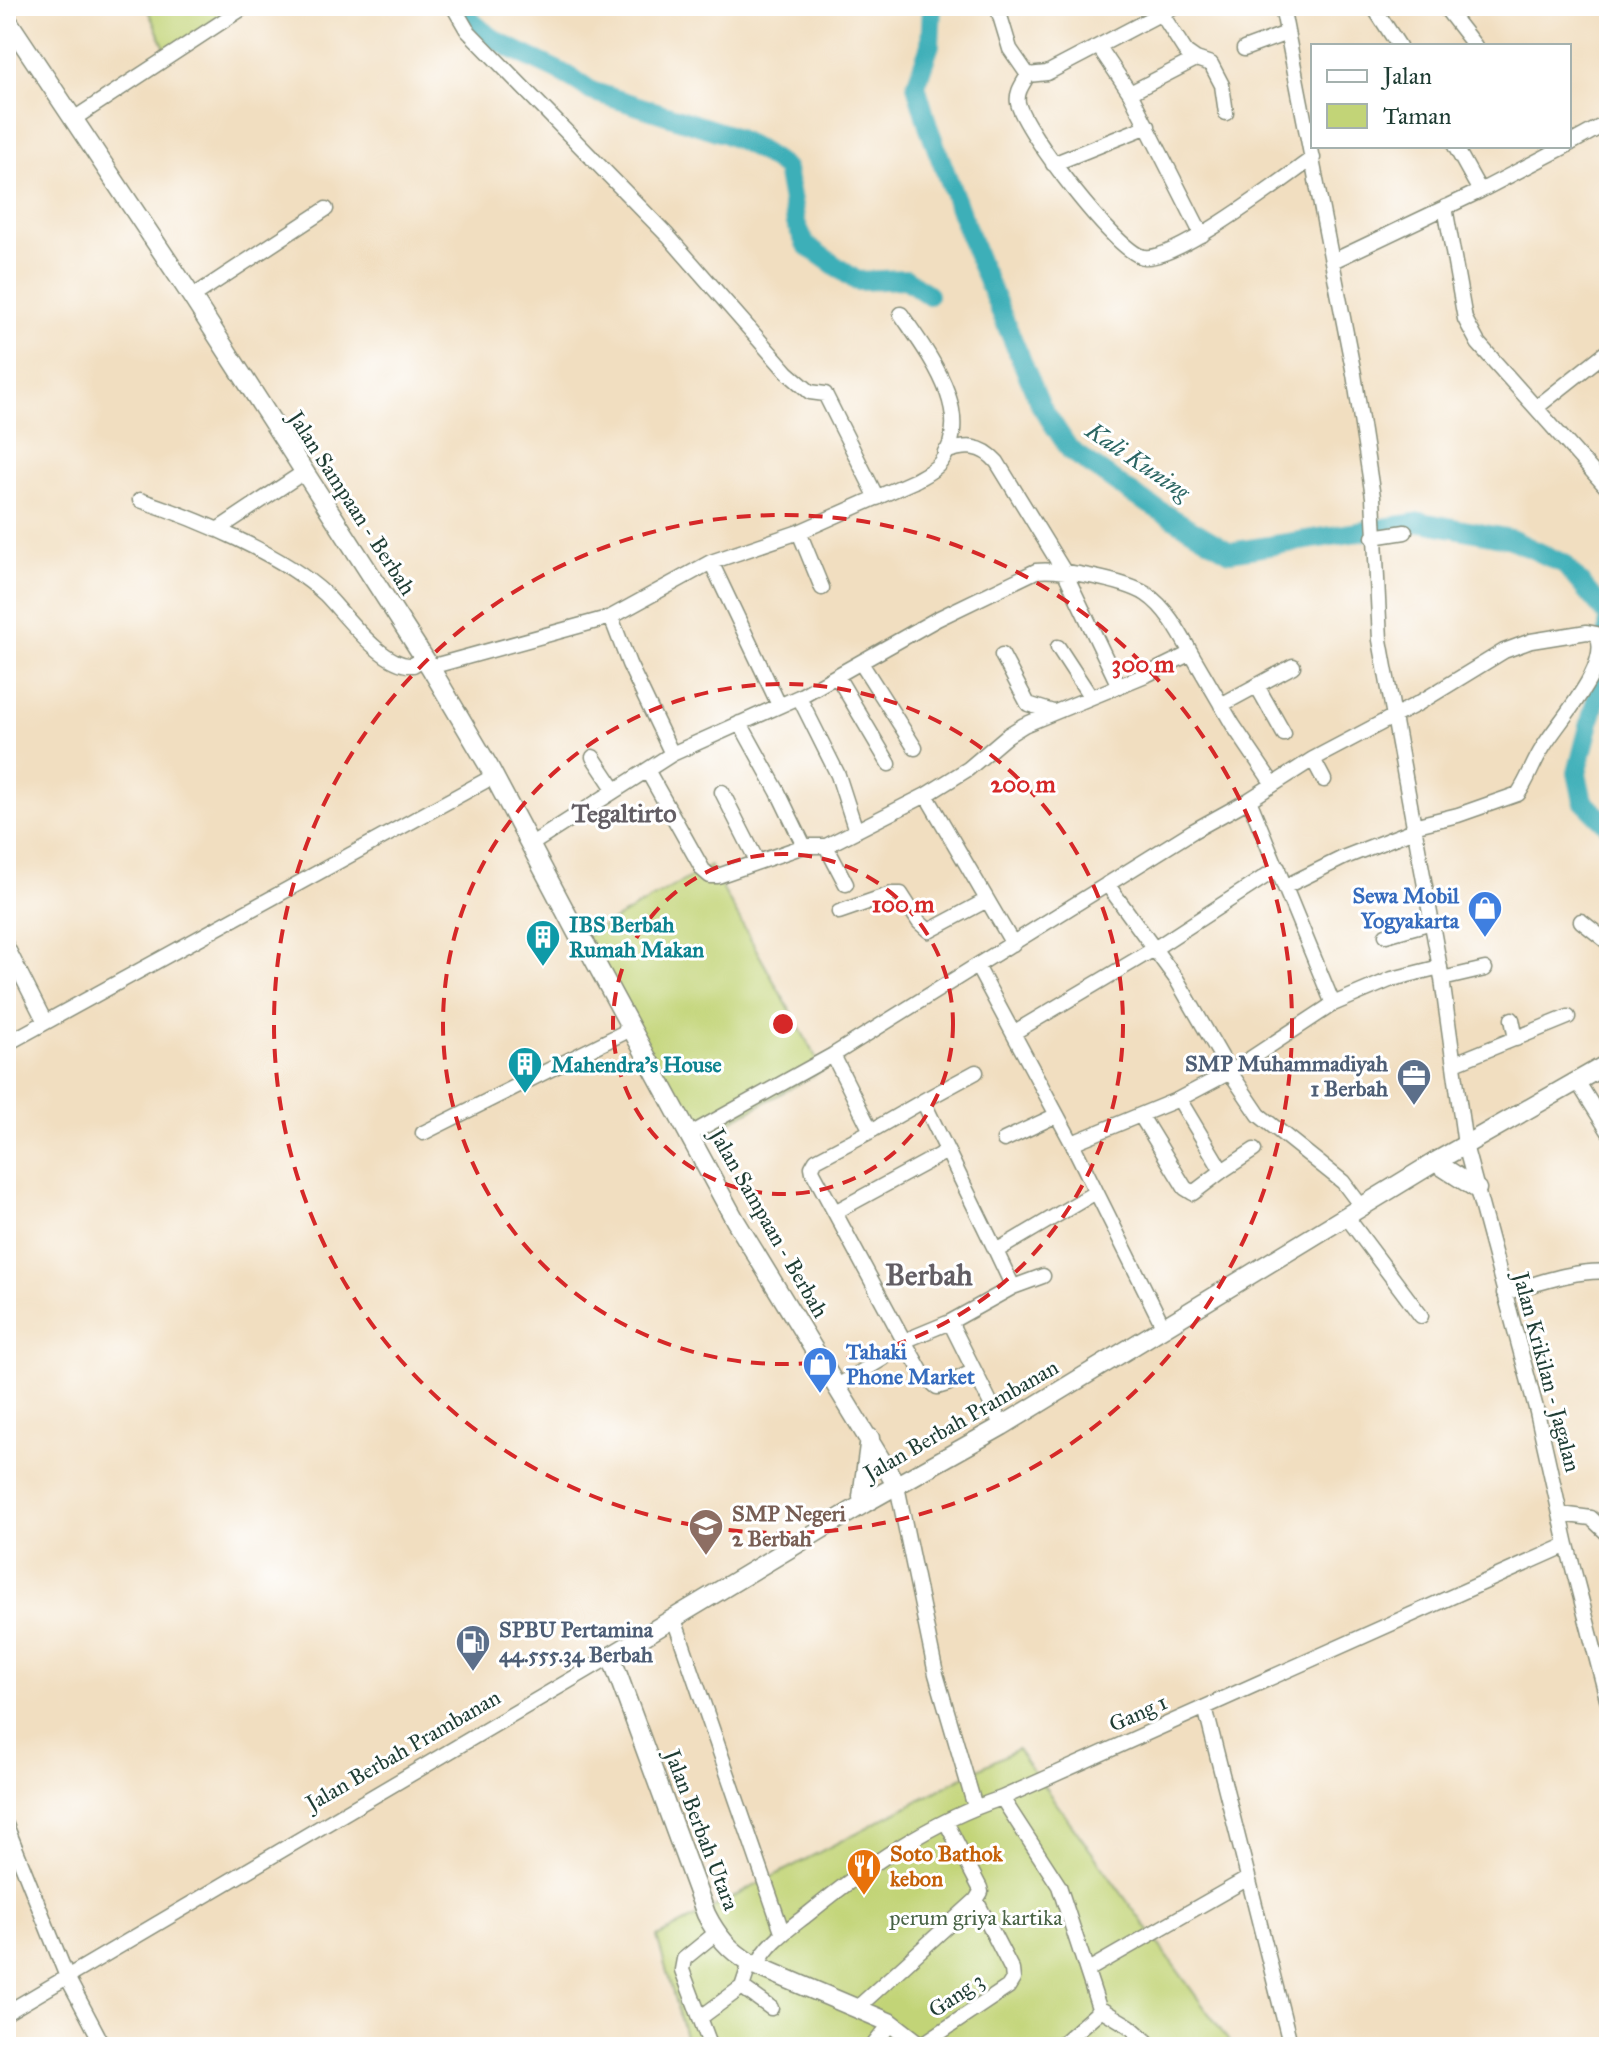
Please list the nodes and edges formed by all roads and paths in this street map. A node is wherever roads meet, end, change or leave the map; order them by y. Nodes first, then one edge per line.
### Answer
1 (246, 6) edge
2 (453, 6) edge
3 (997, 6) edge
4 (1175, 6) edge
5 (1282, 6) edge
6 (1373, 6) edge
7 (1444, 6) edge
8 (1161, 13) junction
9 (6, 18) edge
10 (1287, 33) junction
11 (1398, 44) edge
12 (1473, 44) edge
13 (1099, 47) junction
14 (1244, 49) dead end
15 (1196, 59) junction
16 (1028, 75) junction
17 (1130, 93) junction
18 (1306, 98) edge
19 (1226, 113) dead end
20 (72, 120) junction
21 (1609, 122) edge
22 (1148, 126) junction
23 (1311, 141) edge
24 (1571, 143) edge
25 (1312, 148) edge
26 (1456, 148) edge
27 (1534, 148) edge
28 (1562, 148) edge
29 (1313, 158) junction
30 (1540, 160) junction
31 (1053, 164) junction
32 (1480, 191) junction
33 (1445, 207) junction
34 (326, 209) dead end
35 (1202, 235) junction
36 (1333, 261) junction
37 (192, 297) junction
38 (901, 314) dead end
39 (1609, 350) edge
40 (1537, 407) junction
41 (945, 452) junction
42 (304, 472) junction
43 (1609, 490) edge
44 (877, 498) junction
45 (140, 500) dead end
46 (217, 530) junction
47 (799, 532) junction
48 (1405, 532) dead end
49 (1373, 537) junction
50 (711, 562) junction
51 (1065, 573) junction
52 (822, 588) dead end
53 (611, 617) junction
54 (1058, 647) dead end
55 (1191, 653) junction
56 (1002, 655) dead end
57 (427, 662) junction
58 (861, 663) junction
59 (1293, 666) dead end
60 (837, 676) junction
61 (1118, 684) junction
62 (1257, 686) junction
63 (1090, 696) junction
64 (799, 697) junction
65 (779, 705) junction
66 (1221, 705) junction
67 (1053, 712) junction
68 (1393, 717) junction
69 (740, 723) junction
70 (1284, 734) dead end
71 (915, 748) dead end
72 (672, 754) junction
73 (593, 757) dead end
74 (1313, 759) junction
75 (889, 764) dead end
76 (647, 770) junction
77 (494, 776) junction
78 (1324, 780) dead end
79 (1273, 784) junction
80 (615, 790) junction
81 (722, 792) dead end
82 (926, 795) junction
83 (1249, 800) junction
84 (1414, 828) junction
85 (856, 831) junction
86 (530, 845) junction
87 (804, 846) junction
88 (826, 846) junction
89 (757, 861) junction
90 (1278, 868) junction
91 (846, 884) dead end
92 (1107, 884) junction
93 (1286, 886) junction
94 (987, 900) junction
95 (839, 912) dead end
96 (1581, 921) dead end
97 (1432, 922) junction
98 (1386, 935) dead end
99 (1609, 943) edge
100 (1013, 944) junction
101 (6, 945) edge
102 (1154, 949) junction
103 (977, 966) junction
104 (1485, 969) dead end
105 (1441, 973) junction
106 (1333, 1004) junction
107 (1568, 1017) dead end
108 (1512, 1019) dead end
109 (45, 1022) junction
110 (631, 1029) junction
111 (1013, 1033) junction
112 (1516, 1039) junction
113 (6, 1044) edge
114 (833, 1055) junction
115 (1455, 1063) junction
116 (1609, 1063) edge
117 (976, 1072) dead end
118 (1230, 1072) junction
119 (1577, 1081) junction
120 (1179, 1099) junction
121 (923, 1101) junction
122 (1057, 1115) junction
123 (1141, 1116) junction
124 (871, 1131) junction
125 (1609, 1132) edge
126 (423, 1133) dead end
127 (689, 1135) junction
128 (1004, 1140) dead end
129 (1072, 1143) junction
130 (1465, 1145) junction
131 (1254, 1150) dead end
132 (947, 1151) junction
133 (1435, 1162) junction
134 (1222, 1171) junction
135 (1477, 1189) junction
136 (1096, 1192) junction
137 (1354, 1211) junction
138 (835, 1212) junction
139 (996, 1251) junction
140 (1609, 1272) edge
141 (1043, 1276) dead end
142 (1013, 1287) junction
143 (1504, 1293) junction
144 (1421, 1316) dead end
145 (950, 1322) junction
146 (1164, 1328) junction
147 (904, 1341) junction
148 (884, 1358) dead end
149 (974, 1371) junction
150 (839, 1385) junction
151 (1002, 1426) junction
152 (870, 1438) junction
153 (897, 1486) junction
154 (865, 1503) junction
155 (1561, 1514) junction
156 (1609, 1535) edge
157 (1567, 1545) junction
158 (674, 1619) junction
159 (611, 1656) junction
160 (1609, 1706) edge
161 (1205, 1707) junction
162 (1002, 1798) junction
163 (975, 1807) junction
164 (946, 1822) junction
165 (6, 1825) edge
166 (1245, 1880) dead end
167 (976, 1900) junction
168 (716, 1933) junction
169 (783, 1934) junction
170 (754, 1964) junction
171 (1088, 1970) junction
172 (67, 1977) junction
173 (742, 1987) junction
174 (771, 2008) dead end
175 (857, 2008) junction
176 (1099, 2008) junction
177 (6, 2013) edge
178 (700, 2018) junction
179 (891, 2023) junction
180 (921, 2046) edge
181 (104, 2047) edge
182 (711, 2047) edge
183 (872, 2047) edge
184 (1058, 2047) edge
185 (1153, 2047) edge
186 (1291, 2047) edge

1 - 20 street
2 - 44 street
3 - 16 street
4 - 8 street
5 - 10 street, Jalan Krikilan - Jagalan
6 - 11 street
7 - 12 street
8 - 13 street
8 - 15 street
9 - 20 main road, Jalan Sampaan - Berbah
10 - 14 street
10 - 18 street, Jalan Krikilan - Jagalan
13 - 16 street
13 - 17 street
15 - 17 street
15 - 19 street
16 - 31 street
17 - 22 street
18 - 23 street, Jalan Krikilan - Jagalan
20 - 37 main road, Jalan Sampaan - Berbah
21 - 24 street
22 - 31 street
22 - 35 street
25 - 29 street, Jalan Krikilan - Jagalan
26 - 32 street
27 - 30 street
28 - 30 street
29 - 35 street
29 - 36 street, Jalan Krikilan - Jagalan
30 - 32 street
31 - 35 street
32 - 33 street
33 - 36 street
33 - 40 street
34 - 37 street
36 - 49 street, Jalan Krikilan - Jagalan
37 - 42 main road, Jalan Sampaan - Berbah
38 - 41 street
39 - 40 street
40 - 43 street
41 - 44 street
41 - 51 street
42 - 46 street
42 - 57 main road, Jalan Sampaan - Berbah
44 - 47 street
45 - 46 street
46 - 57 street
47 - 50 street
47 - 52 street
48 - 49 street
49 - 68 street, Jalan Krikilan - Jagalan
50 - 53 street
50 - 65 street
51 - 55 street
51 - 58 street
51 - 61 street
53 - 57 street
53 - 72 street
54 - 63 street
55 - 61 street
55 - 66 street
56 - 67 street
57 - 77 main road, Jalan Sampaan - Berbah
58 - 60 street
58 - 71 street
59 - 62 street
60 - 64 street
60 - 75 street
61 - 63 street
62 - 66 street
62 - 70 street
63 - 67 street
64 - 65 street
64 - 85 street
65 - 69 street
66 - 79 street
67 - 82 street
68 - 74 street
68 - 84 street, Jalan Krikilan - Jagalan
68 - 84 street
69 - 72 street
69 - 87 street
72 - 76 street
73 - 80 street
74 - 78 street
74 - 79 street
76 - 80 street
76 - 89 street
77 - 86 main road, Jalan Sampaan - Berbah
77 - 109 street
79 - 83 street
80 - 86 street
81 - 89 street
82 - 85 street
82 - 94 street
83 - 90 street
83 - 92 street
84 - 93 street
84 - 97 street, Jalan Krikilan - Jagalan
85 - 88 street
86 - 110 main road, Jalan Sampaan - Berbah
87 - 88 street
87 - 89 street
88 - 91 street
90 - 93 street
90 - 102 street
92 - 100 street
92 - 102 street
93 - 106 street
94 - 95 street
94 - 100 street
96 - 99 street
97 - 98 street
97 - 105 street, Jalan Krikilan - Jagalan
100 - 103 street
101 - 109 street
102 - 111 street
102 - 118 street
103 - 111 street
103 - 114 street
104 - 105 street
105 - 106 street
105 - 115 street, Jalan Krikilan - Jagalan
106 - 118 street
107 - 112 street
108 - 112 street
109 - 113 street
110 - 126 street
110 - 127 main road, Jalan Sampaan - Berbah
111 - 122 street
112 - 115 street
114 - 124 street
114 - 127 street
115 - 130 street, Jalan Krikilan - Jagalan
116 - 119 main road, Jalan Berbah Prambanan
117 - 121 street
118 - 120 street
118 - 137 street
119 - 125 street
119 - 130 main road, Jalan Berbah Prambanan
120 - 123 street
120 - 134 street
121 - 124 street
121 - 132 street
122 - 128 street
122 - 129 street
123 - 129 street
123 - 134 street
124 - 138 street
127 - 150 main road, Jalan Sampaan - Berbah
129 - 136 street
130 - 133 main road, Jalan Berbah Prambanan
130 - 135 street, Jalan Krikilan - Jagalan
131 - 134 street
132 - 138 street
132 - 139 street
133 - 135 main road
133 - 137 main road, Jalan Berbah Prambanan
135 - 143 street, Jalan Krikilan - Jagalan
136 - 139 street
136 - 146 street
137 - 144 street
137 - 146 main road, Jalan Berbah Prambanan
138 - 147 street
139 - 142 street
140 - 143 street
141 - 142 street
142 - 145 street
143 - 155 street, Jalan Krikilan - Jagalan
145 - 147 street
145 - 149 street
146 - 151 main road, Jalan Berbah Prambanan
147 - 149 street
148 - 150 street
149 - 151 street
150 - 152 main road, Jalan Sampaan - Berbah
151 - 153 main road, Jalan Berbah Prambanan
152 - 153 main road, Jalan Sampaan - Berbah
152 - 154 main road
153 - 154 main road, Jalan Berbah Prambanan
153 - 163 street
154 - 158 main road, Jalan Berbah Prambanan
155 - 156 street
155 - 157 street, Jalan Krikilan - Jagalan
157 - 160 street, Jalan Krikilan - Jagalan
157 - 161 street, Gang 1
158 - 159 main road, Jalan Berbah Prambanan
158 - 169 street
159 - 168 main road, Jalan Berbah Utara
159 - 172 street, Jalan Berbah Prambanan
161 - 162 street, Gang 1
161 - 186 street
162 - 163 street, Gang 1
162 - 171 street
163 - 164 street, Gang 1
164 - 167 street
164 - 169 street, Gang 1
165 - 172 street
166 - 171 street
167 - 175 street
167 - 180 street, Gang 3
168 - 170 main road, Jalan Berbah Utara
168 - 178 street
169 - 170 street, Gang 1
170 - 173 street
170 - 175 main road, Jalan Berbah Utara
171 - 176 street
172 - 177 street, Jalan Berbah Prambanan
172 - 181 street
173 - 174 street
173 - 178 street
175 - 179 main road, Jalan Berbah Utara
176 - 184 street
176 - 185 street
178 - 182 street
179 - 180 main road, Jalan Berbah Utara
179 - 183 street

